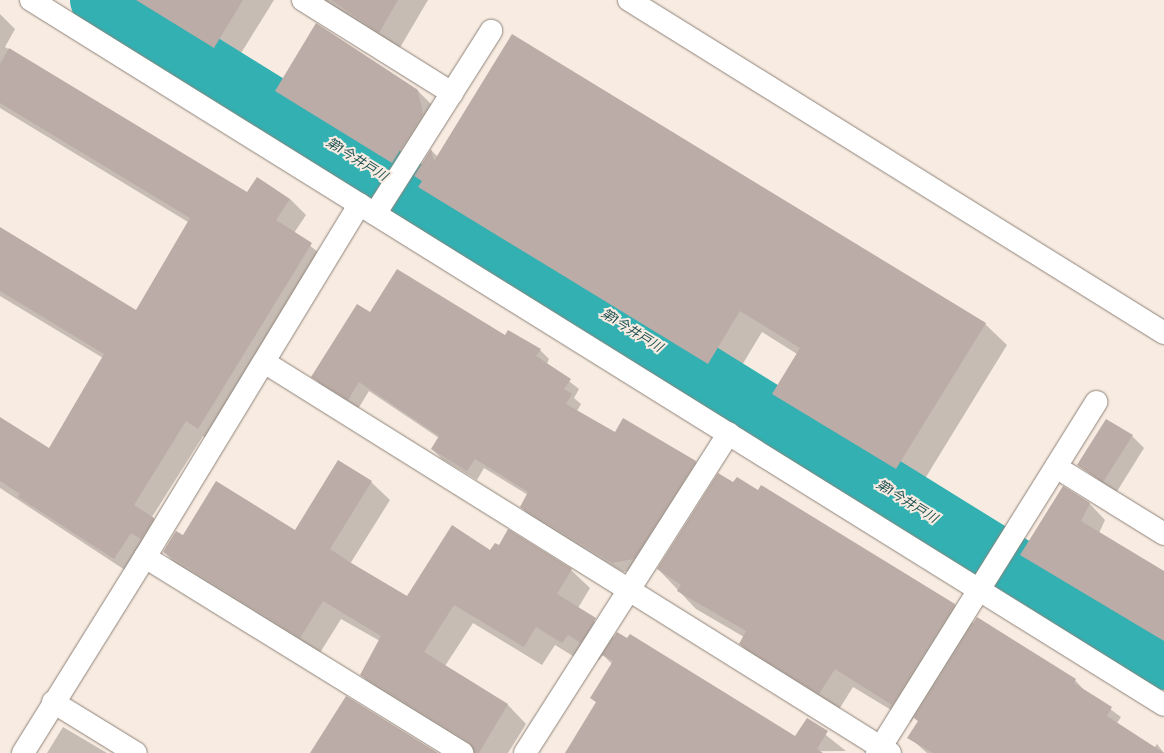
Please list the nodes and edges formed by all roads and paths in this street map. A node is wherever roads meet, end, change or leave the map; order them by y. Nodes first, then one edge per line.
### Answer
1 (31, 0) edge
2 (303, 0) edge
3 (629, 0) edge
4 (491, 31) dead end
5 (451, 94) junction
6 (371, 210) junction
7 (1164, 333) edge
8 (264, 362) junction
9 (1096, 402) dead end
10 (729, 433) junction
11 (1055, 468) junction
12 (1164, 534) edge
13 (145, 557) junction
14 (982, 588) junction
15 (629, 590) junction
16 (53, 702) junction
17 (1164, 705) edge
18 (882, 751) edge
19 (23, 753) edge
20 (136, 753) edge
21 (462, 753) edge
22 (525, 753) edge

1 - 6 street
2 - 5 street
3 - 7 street
4 - 5 street
5 - 6 street
6 - 8 street
6 - 10 street
8 - 13 street
8 - 15 street
9 - 11 street
10 - 14 street
10 - 15 street
11 - 12 street
11 - 14 street
13 - 16 street
13 - 21 street
14 - 17 street
14 - 18 street
15 - 18 street
15 - 22 street
16 - 19 street
16 - 20 street

